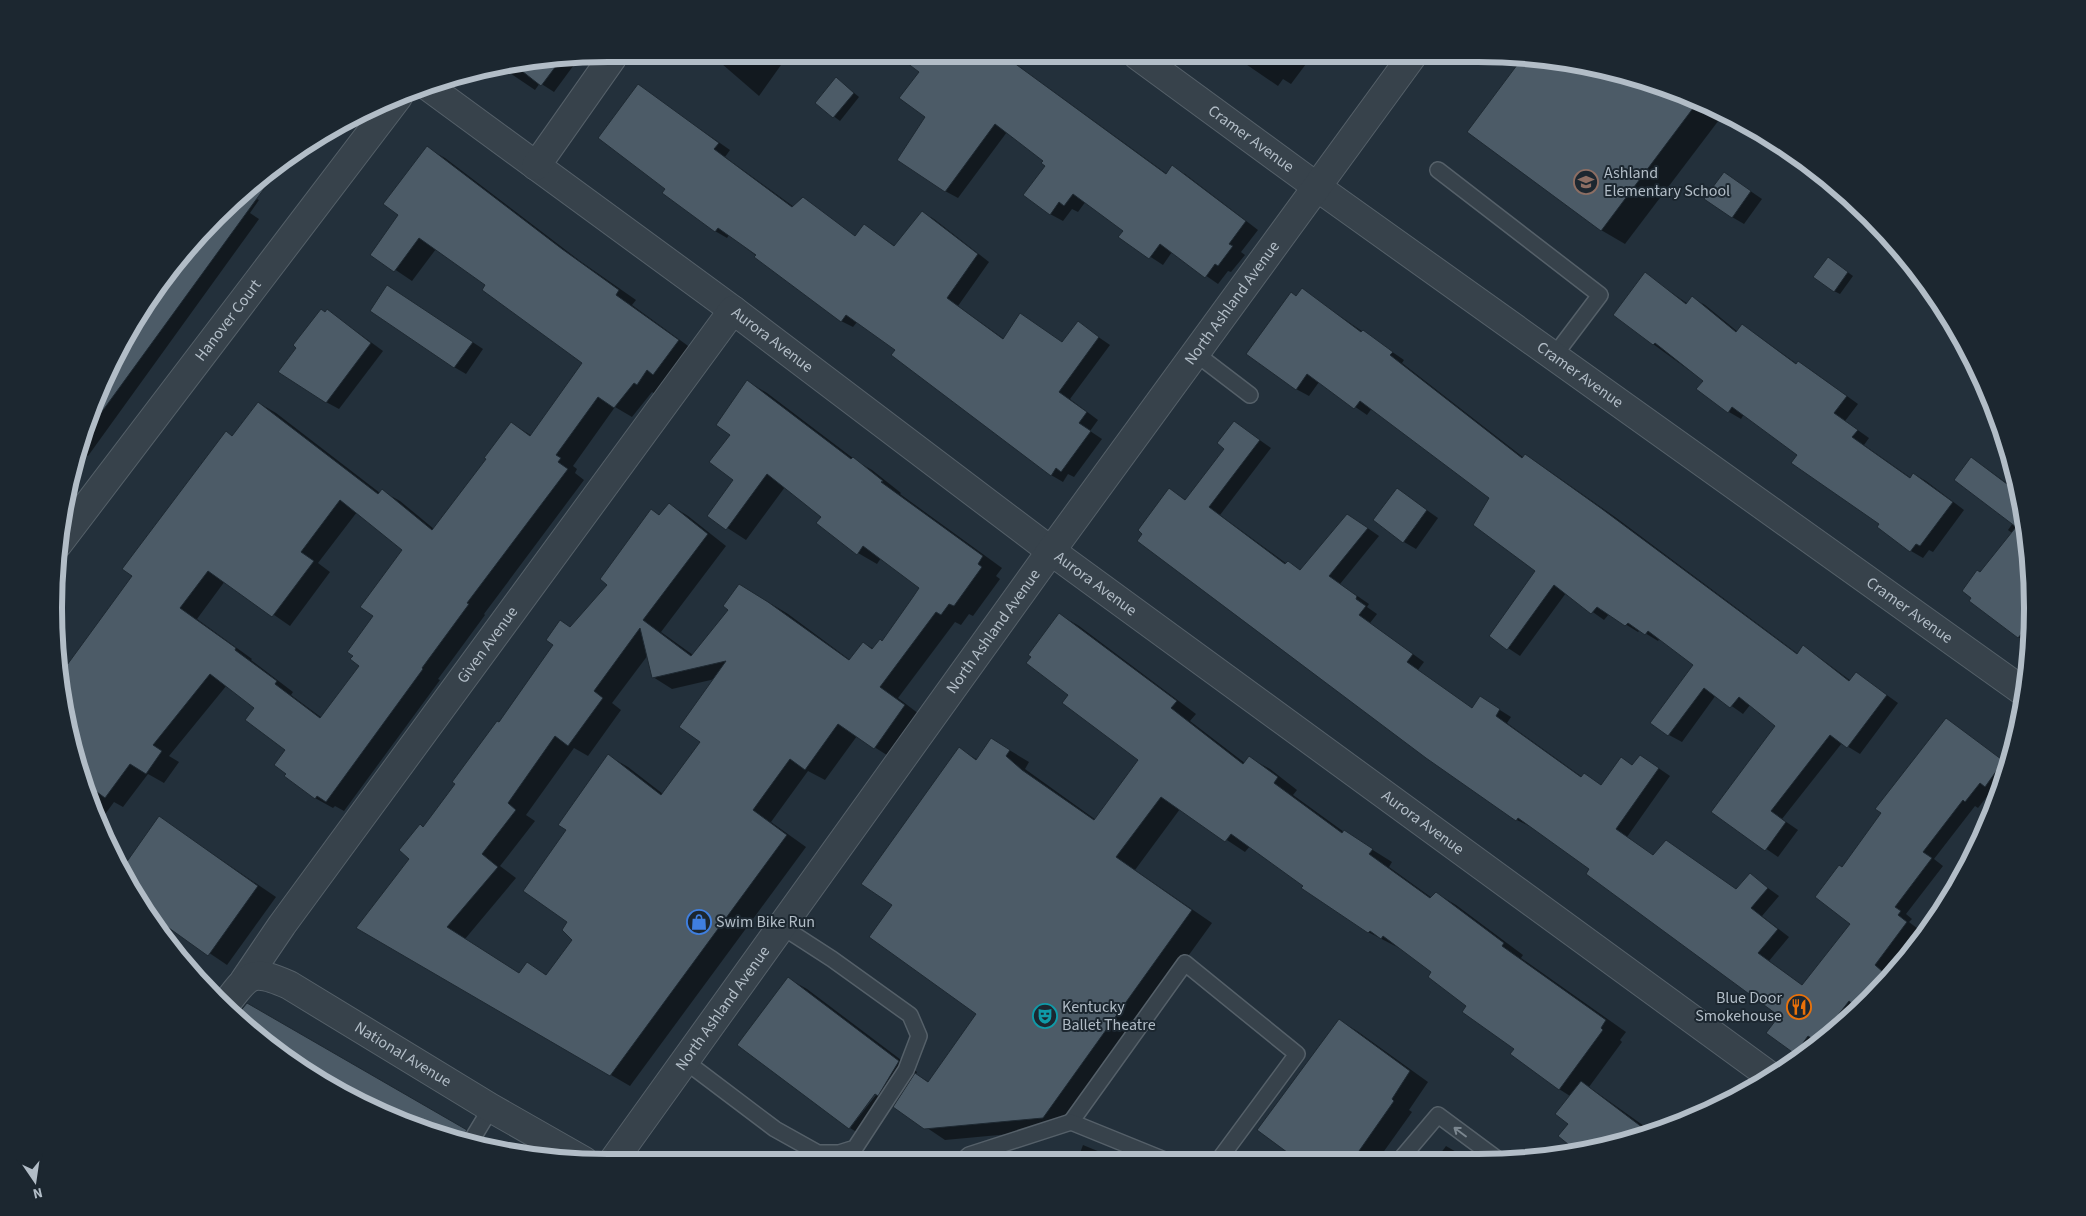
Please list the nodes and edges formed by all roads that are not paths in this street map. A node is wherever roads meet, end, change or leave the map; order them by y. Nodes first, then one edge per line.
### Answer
1 (609, 62) edge
2 (1146, 62) edge
3 (1408, 62) edge
4 (434, 91) edge
5 (389, 109) edge
6 (536, 166) junction
7 (1438, 170) dead end
8 (1317, 187) junction
9 (733, 310) junction
10 (1195, 353) junction
11 (1554, 356) junction
12 (1250, 395) dead end
13 (68, 531) edge
14 (1051, 551) junction
15 (2018, 687) edge
16 (781, 926) junction
17 (244, 980) junction
18 (229, 1000) edge
19 (685, 1061) junction
20 (1764, 1072) edge
21 (491, 1108) junction
22 (1071, 1122) junction
23 (474, 1137) edge
24 (568, 1152) edge
25 (1490, 1153) edge
26 (618, 1154) edge
27 (969, 1154) edge
28 (1150, 1154) edge
29 (1223, 1154) edge
30 (1405, 1154) edge

1 - 6 street
2 - 8 street, Cramer Avenue
3 - 8 street, North Ashland Avenue
4 - 6 street, Aurora Avenue
5 - 13 street, Hanover Court
6 - 9 street, Aurora Avenue
7 - 11 lane
8 - 10 street, North Ashland Avenue
8 - 11 street, Cramer Avenue
9 - 14 street, Aurora Avenue
9 - 17 street, Given Avenue
10 - 12 lane
10 - 14 street, North Ashland Avenue
11 - 15 street, Cramer Avenue
14 - 16 street, North Ashland Avenue
14 - 20 street, Aurora Avenue
16 - 19 street, North Ashland Avenue
16 - 19 lane
17 - 18 street
17 - 21 street, National Avenue
19 - 26 street, North Ashland Avenue
21 - 23 lane
21 - 24 street, National Avenue
22 - 27 lane
22 - 28 lane
22 - 29 lane
25 -> 30 lane

